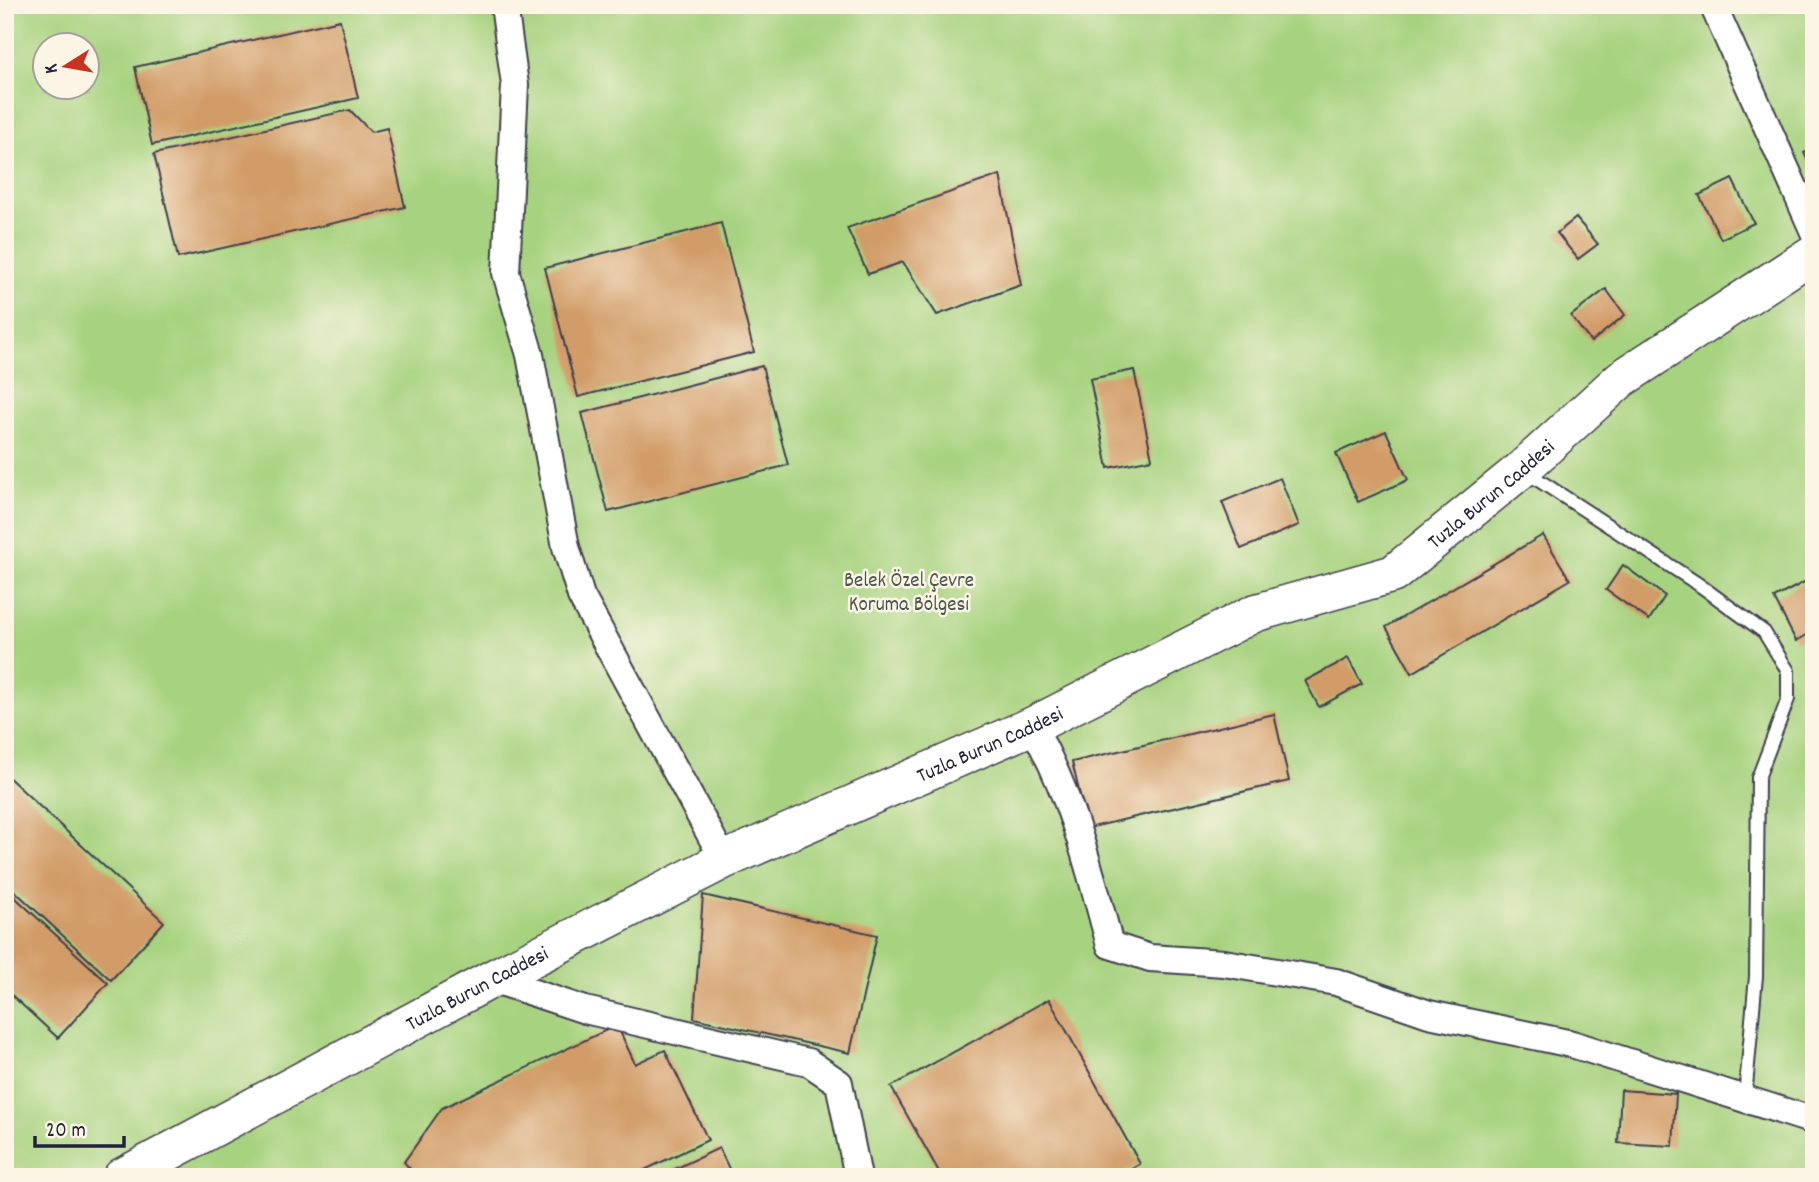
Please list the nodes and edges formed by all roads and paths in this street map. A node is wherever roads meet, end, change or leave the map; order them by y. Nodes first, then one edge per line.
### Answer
1 (504, 5) edge
2 (1713, 5) edge
3 (1814, 232) edge
4 (1814, 253) edge
5 (1522, 469) junction
6 (1032, 726) junction
7 (724, 860) junction
8 (492, 979) junction
9 (1745, 1098) junction
10 (1814, 1121) edge
11 (122, 1177) edge
12 (858, 1177) edge

1 - 7 street
2 - 3 street
4 - 5 main road, Tuzla Burun Caddesi
5 - 6 main road, Tuzla Burun Caddesi
5 - 9 lane
6 - 7 main road, Tuzla Burun Caddesi
6 - 9 street
7 - 8 main road, Tuzla Burun Caddesi
8 - 11 main road, Tuzla Burun Caddesi
8 - 12 street
9 - 10 street

